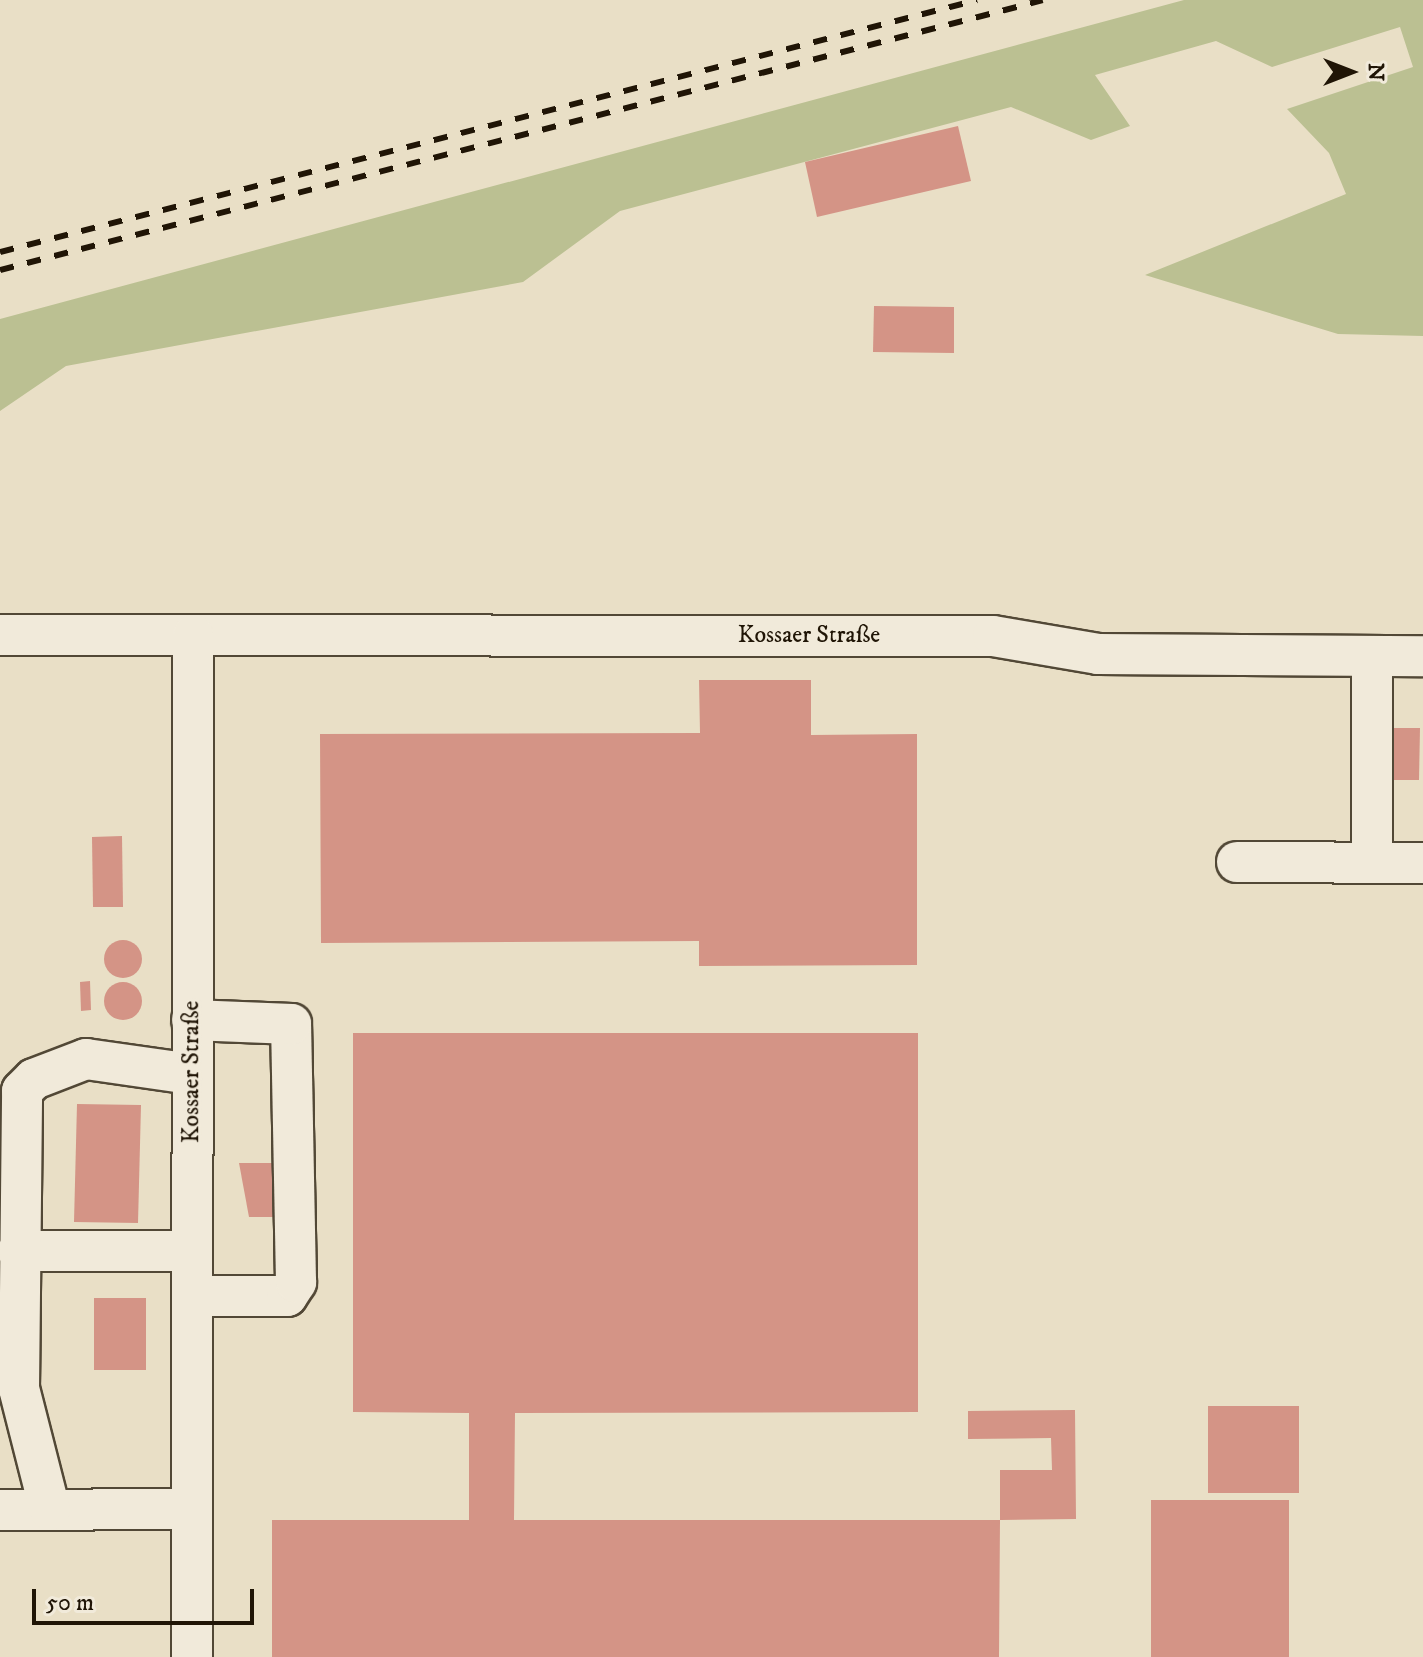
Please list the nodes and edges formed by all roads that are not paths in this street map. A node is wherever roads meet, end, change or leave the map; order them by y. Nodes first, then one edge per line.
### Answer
1 (0, 635) edge
2 (193, 635) junction
3 (1423, 656) edge
4 (1372, 657) junction
5 (1237, 862) dead end
6 (1372, 862) junction
7 (1423, 863) edge
8 (192, 1020) junction
9 (192, 1074) junction
10 (18, 1251) junction
11 (192, 1251) junction
12 (192, 1296) junction
13 (14, 1432) edge
14 (192, 1509) junction
15 (0, 1510) edge
16 (50, 1510) junction
17 (192, 1657) edge

1 - 2 lane, Kossaer Straße
2 - 4 lane, Kossaer Straße
2 - 8 lane, Kossaer Straße
3 - 4 lane, Kossaer Straße
4 - 6 lane
5 - 6 lane
6 - 7 lane
8 - 9 lane, Kossaer Straße
8 - 12 lane
9 - 10 lane
9 - 11 lane, Kossaer Straße
10 - 11 lane
10 - 13 lane
11 - 12 lane, Kossaer Straße
12 - 14 lane, Kossaer Straße
13 - 16 lane
14 - 16 lane
14 - 17 lane, Kossaer Straße
15 - 16 lane

